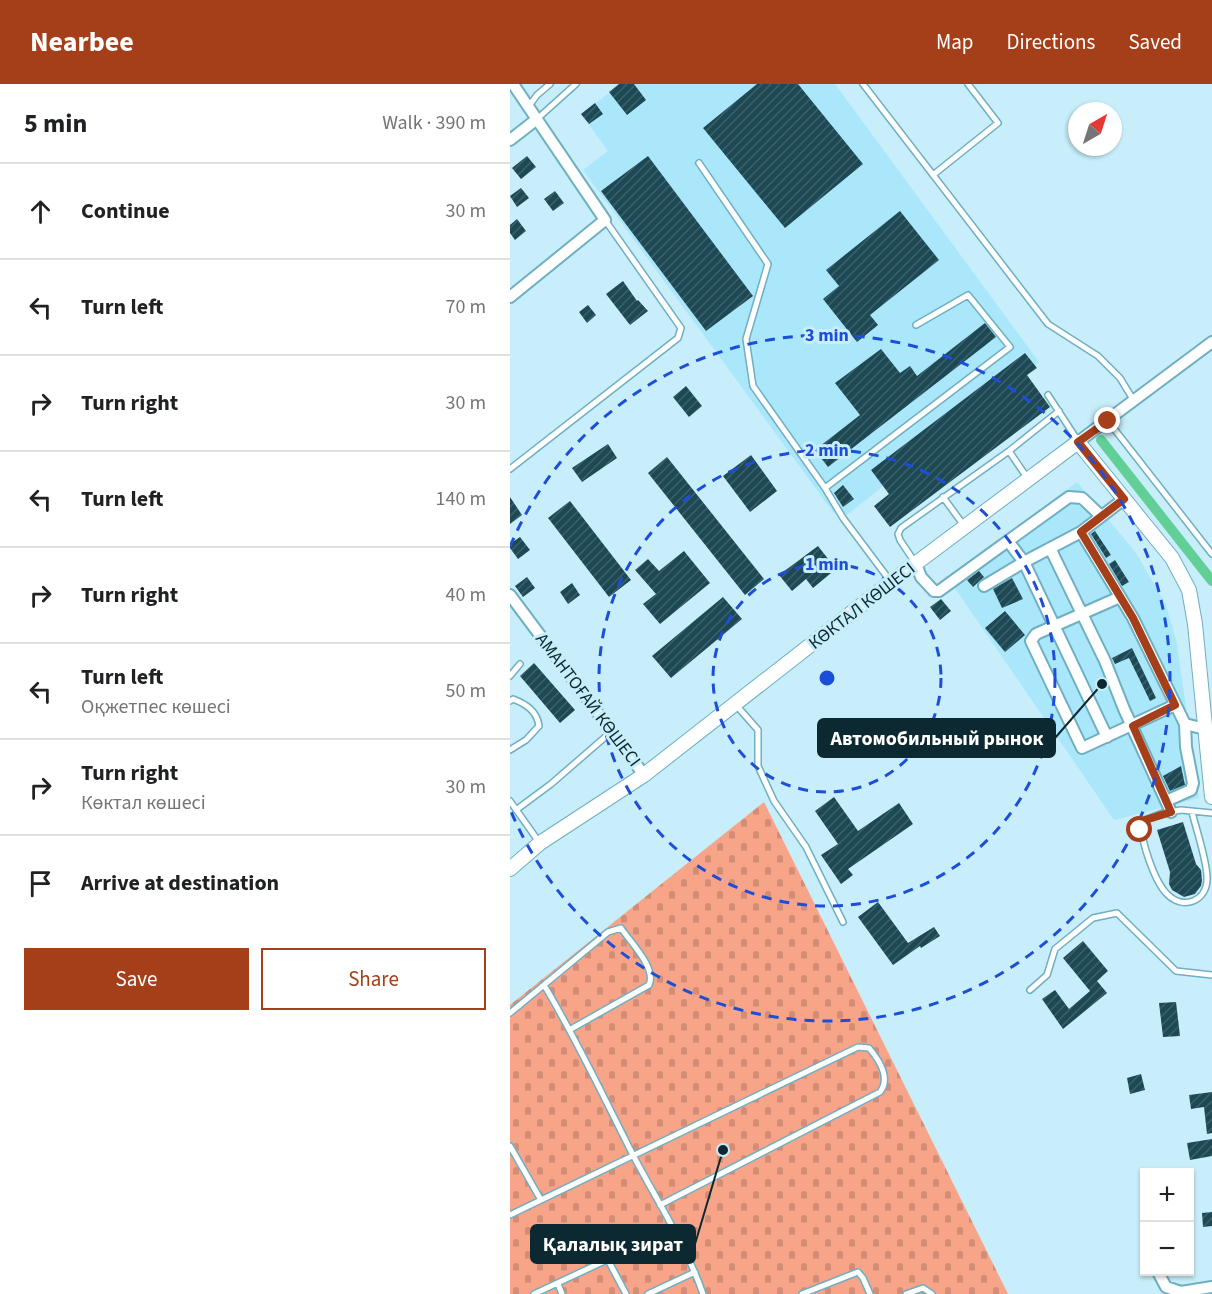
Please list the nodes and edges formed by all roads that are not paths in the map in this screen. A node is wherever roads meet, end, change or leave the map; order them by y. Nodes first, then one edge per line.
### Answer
1 (513, 84) edge
2 (542, 84) edge
3 (550, 84) edge
4 (576, 84) edge
5 (863, 84) edge
6 (968, 84) edge
7 (537, 95) junction
8 (529, 106) junction
9 (537, 119) junction
10 (510, 140) edge
11 (699, 163) dead end
12 (933, 175) junction
13 (605, 220) junction
14 (510, 297) edge
15 (916, 326) dead end
16 (1212, 342) edge
17 (1048, 394) dead end
18 (1134, 401) junction
19 (1059, 411) junction
20 (1108, 421) junction
21 (1078, 442) junction
22 (1009, 451) junction
23 (510, 469) edge
24 (1028, 480) junction
25 (825, 488) junction
26 (943, 497) junction
27 (1124, 499) junction
28 (1101, 516) junction
29 (965, 528) junction
30 (1081, 532) junction
31 (1008, 541) junction
32 (1050, 548) junction
33 (1212, 554) edge
34 (1024, 562) junction
35 (916, 564) junction
36 (891, 582) junction
37 (984, 586) dead end
38 (510, 595) edge
39 (1120, 597) junction
40 (1081, 613) junction
41 (1054, 626) junction
42 (520, 664) dead end
43 (510, 676) edge
44 (510, 700) edge
45 (736, 705) junction
46 (1175, 705) junction
47 (1185, 724) junction
48 (1133, 726) junction
49 (1204, 729) junction
50 (611, 732) junction
51 (1107, 737) junction
52 (510, 750) edge
53 (644, 775) junction
54 (1212, 797) edge
55 (510, 801) edge
56 (1166, 801) junction
57 (516, 810) junction
58 (1171, 812) junction
59 (1192, 812) junction
60 (1212, 813) edge
61 (540, 843) junction
62 (510, 868) edge
63 (843, 922) dead end
64 (1212, 975) edge
65 (544, 985) junction
66 (1030, 990) dead end
67 (510, 1013) edge
68 (571, 1029) junction
69 (510, 1146) edge
70 (633, 1155) junction
71 (541, 1200) junction
72 (660, 1205) junction
73 (510, 1215) edge
74 (673, 1229) junction
75 (608, 1260) junction
76 (695, 1272) junction
77 (1160, 1276) edge
78 (558, 1284) junction
79 (1212, 1287) edge
80 (534, 1294) edge
81 (562, 1294) edge
82 (626, 1294) edge
83 (648, 1294) edge
84 (703, 1294) edge
85 (802, 1294) edge
86 (870, 1294) edge
87 (906, 1294) edge
88 (932, 1294) edge

1 - 8 street
2 - 7 lane
3 - 7 lane
4 - 9 lane
5 - 12 lane
6 - 12 lane
7 - 8 lane
8 - 9 street
9 - 10 street
9 - 13 street
11 - 25 lane
12 - 18 lane
13 - 14 street
13 - 23 lane
15 - 25 lane
16 - 18 street, КӨКТАЛ КӨШЕСІ
17 - 19 lane
18 - 20 street, КӨКТАЛ КӨШЕСІ
19 - 21 lane
19 - 22 lane
20 - 21 street, КӨКТАЛ КӨШЕСІ
20 - 33 lane
21 - 24 street, КӨКТАЛ КӨШЕСІ
21 - 27 street
22 - 24 lane
22 - 26 lane
24 - 29 street, КӨКТАЛ КӨШЕСІ
25 - 36 lane
26 - 29 lane
26 - 35 lane
27 - 28 street
27 - 49 street
28 - 30 street
28 - 31 street
29 - 35 street, КӨКТАЛ КӨШЕСІ
30 - 32 street
30 - 39 street
31 - 34 street
31 - 35 street
32 - 34 street
32 - 40 street
34 - 37 street
34 - 41 street
35 - 36 street, КӨКТАЛ КӨШЕСІ
36 - 45 street, КӨКТАЛ КӨШЕСІ
38 - 50 street, АМАНТОҒАЙ КӨШЕСІ
39 - 40 street
39 - 46 street
40 - 41 street
40 - 48 street
41 - 51 street
41 - 51 street
42 - 43 lane
44 - 52 lane
45 - 53 street, КӨКТАЛ КӨШЕСІ
45 - 63 lane
46 - 47 street
46 - 48 street
47 - 49 street
47 - 56 street
48 - 51 street
48 - 56 street
49 - 54 street
50 - 53 street, АМАНТОҒАЙ КӨШЕСІ
50 - 57 lane
53 - 61 street, КӨКТАЛ КӨШЕСІ
55 - 57 lane
56 - 58 street
57 - 61 lane
58 - 59 lane
58 - 59 lane
59 - 60 lane
61 - 62 street, КӨКТАЛ КӨШЕСІ
64 - 66 lane
65 - 67 lane
65 - 68 lane
65 - 68 lane
68 - 70 lane
69 - 71 lane
70 - 71 lane
70 - 72 lane
70 - 72 lane
71 - 73 lane
72 - 74 lane
74 - 75 lane
74 - 76 lane
75 - 78 lane
75 - 82 lane
76 - 83 lane
76 - 84 lane
77 - 79 street
78 - 80 lane
78 - 81 lane
85 - 86 lane
87 - 88 lane

